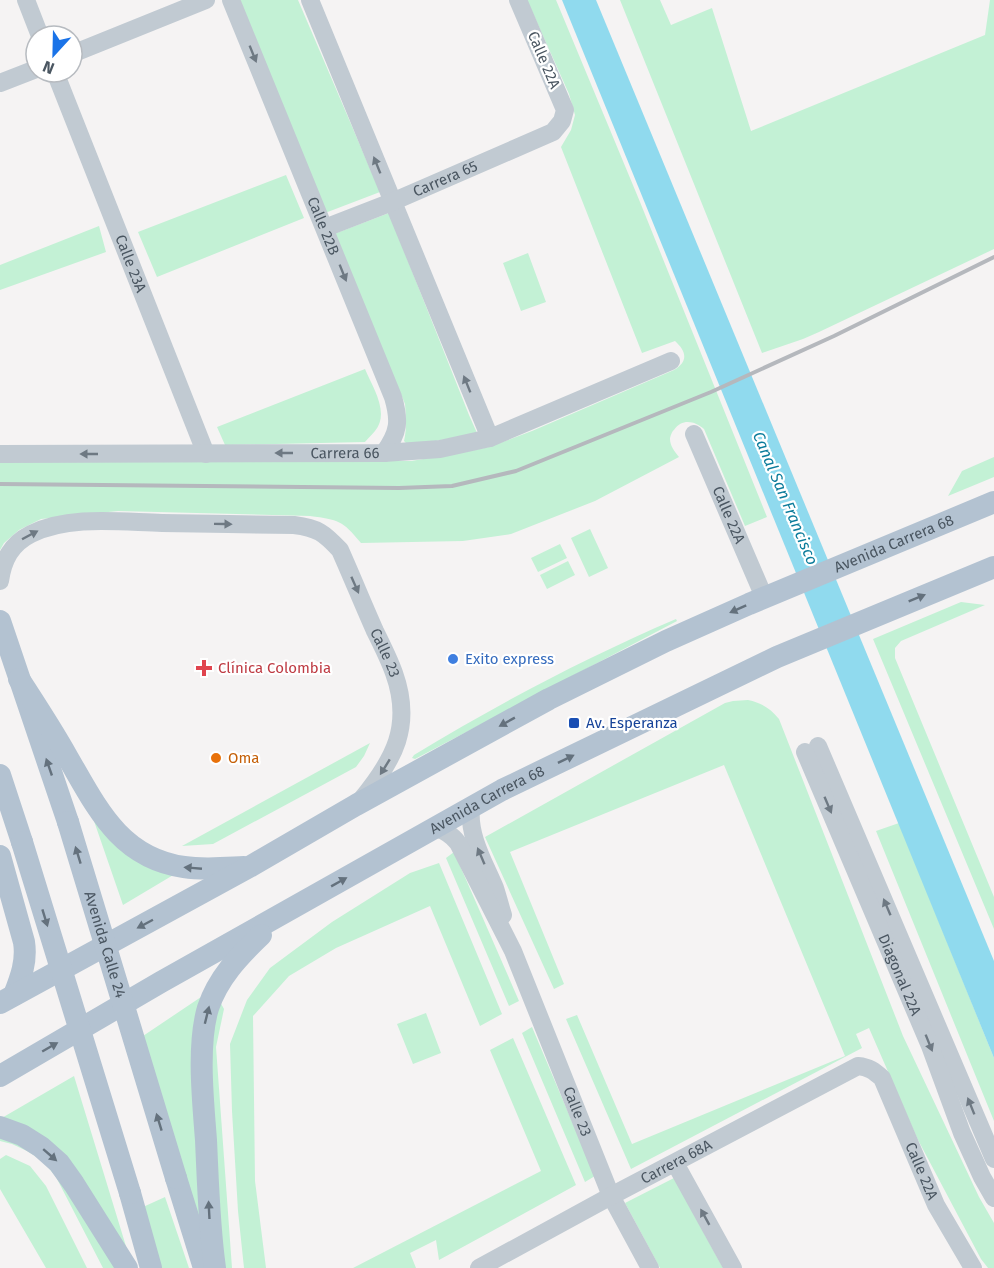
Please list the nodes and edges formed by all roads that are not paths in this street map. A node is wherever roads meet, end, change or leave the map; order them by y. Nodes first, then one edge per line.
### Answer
1 (26, 0) edge
2 (206, 0) edge
3 (231, 0) edge
4 (310, 0) edge
5 (518, 0) edge
6 (35, 24) edge
7 (84, 49) edge
8 (24, 74) edge
9 (0, 83) edge
10 (60, 84) edge
11 (562, 121) joint
12 (392, 202) junction
13 (325, 228) junction
14 (671, 361) dead end
15 (694, 434) dead end
16 (490, 438) junction
17 (384, 453) junction
18 (0, 454) edge
19 (206, 454) junction
20 (994, 502) edge
21 (994, 567) edge
22 (0, 581) edge
23 (764, 597) junction
24 (0, 621) edge
25 (19, 679) junction
26 (0, 775) edge
27 (356, 805) junction
28 (471, 807) junction
29 (435, 828) junction
30 (0, 856) edge
31 (251, 866) junction
32 (288, 910) junction
33 (513, 951) junction
34 (7, 999) edge
35 (875, 1071) joint
36 (0, 1077) edge
37 (0, 1127) edge
38 (994, 1159) edge
39 (675, 1163) junction
40 (611, 1196) junction
41 (994, 1198) edge
42 (127, 1268) edge
43 (151, 1268) edge
44 (204, 1268) edge
45 (215, 1268) edge
46 (479, 1268) edge
47 (650, 1268) edge
48 (733, 1268) edge
49 (973, 1268) edge

1 - 6 street
2 - 7 street
3 -> 13 street, Calle 22B
12 -> 4 street
5 - 11 street, Calle 22A
8 - 9 street
10 - 19 street, Calle 23A
11 - 12 street, Carrera 65
12 - 13 street, Carrera 65
16 -> 12 street
13 -> 17 street, Calle 22B
14 - 16 street, Carrera 66
15 - 23 street, Calle 22A
16 - 17 street, Carrera 66
17 -> 19 street, Carrera 66
19 -> 18 street, Carrera 66
20 - 23 main road, Avenida Carrera 68
28 -> 21 main road, Avenida Carrera 68
22 -> 27 street, Calle 23
23 -> 27 main road, Avenida Carrera 68
24 - 25 main road, Avenida Calle 24
31 -> 25 main road
44 -> 25 main road, Avenida Calle 24, bridge
26 -> 43 main road, bridge
27 - 31 main road, Avenida Carrera 68
28 - 29 main road, Avenida Carrera 68
33 -> 28 street, Calle 23
32 -> 29 main road, Avenida Carrera 68
29 - 33 street, Calle 23
30 - 34 main road
31 -> 34 main road, Avenida Carrera 68
36 -> 32 main road, Avenida Carrera 68
45 -> 32 main road
33 - 40 street, Calle 23
35 - 39 street, Carrera 68A
35 - 49 street, Calle 22A
37 -> 42 main road
38 -> 41 street, Diagonal 22A
39 - 40 street, Carrera 68A
48 -> 39 street
40 - 46 street, Carrera 68A
40 - 47 street, Calle 23

